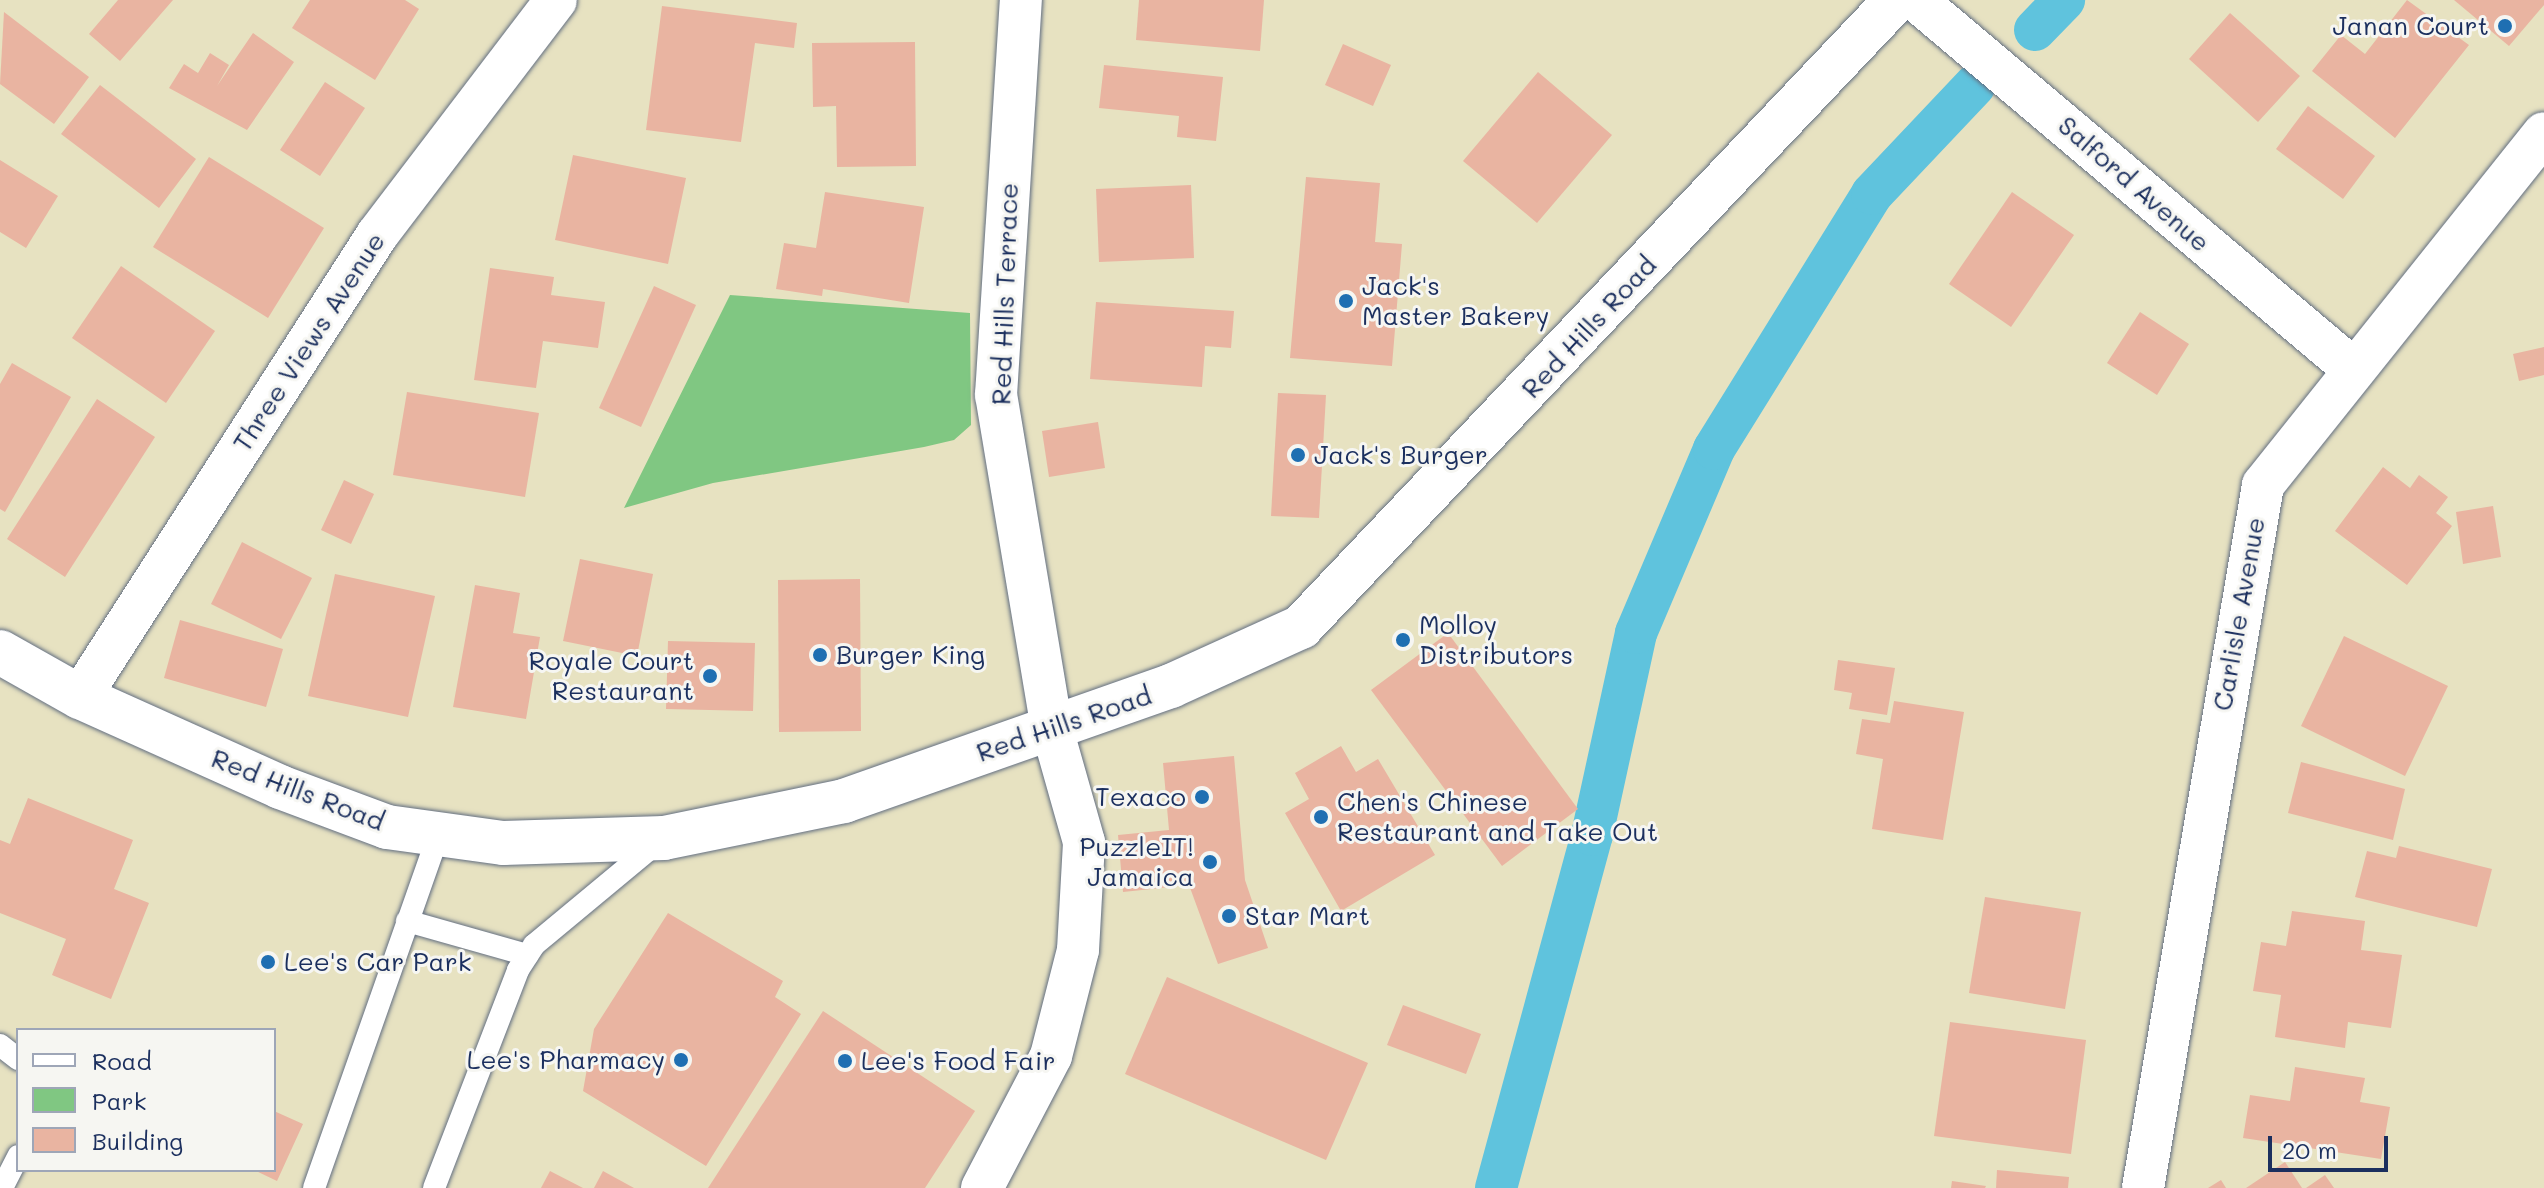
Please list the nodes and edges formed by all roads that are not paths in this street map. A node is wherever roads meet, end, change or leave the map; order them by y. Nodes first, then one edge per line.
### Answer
1 (556, 0) edge
2 (1021, 0) edge
3 (1896, 0) edge
4 (1916, 0) edge
5 (2544, 133) edge
6 (2352, 368) junction
7 (0, 652) edge
8 (80, 697) junction
9 (1052, 729) junction
10 (439, 834) junction
11 (664, 838) junction
12 (407, 921) junction
13 (527, 955) junction
14 (0, 1045) edge
15 (16, 1057) edge
16 (16, 1160) edge
17 (2, 1188) edge
18 (314, 1188) edge
19 (434, 1188) edge
20 (982, 1188) edge
21 (2143, 1188) edge

1 - 8 street, Three Views Avenue
2 - 9 street, Red Hills Terrace
3 - 9 main road, Red Hills Road
4 - 6 street, Salford Avenue
5 - 6 street, Carlisle Avenue
6 - 21 street, Carlisle Avenue
7 - 8 main road, Red Hills Road
8 - 10 main road, Red Hills Road
9 - 11 main road, Red Hills Road
9 - 20 street, Red Hills Terrace
10 - 11 main road, Red Hills Road
10 - 12 lane
11 - 13 lane
12 - 13 lane
12 - 18 lane
13 - 19 lane
14 - 15 lane
16 - 17 lane

